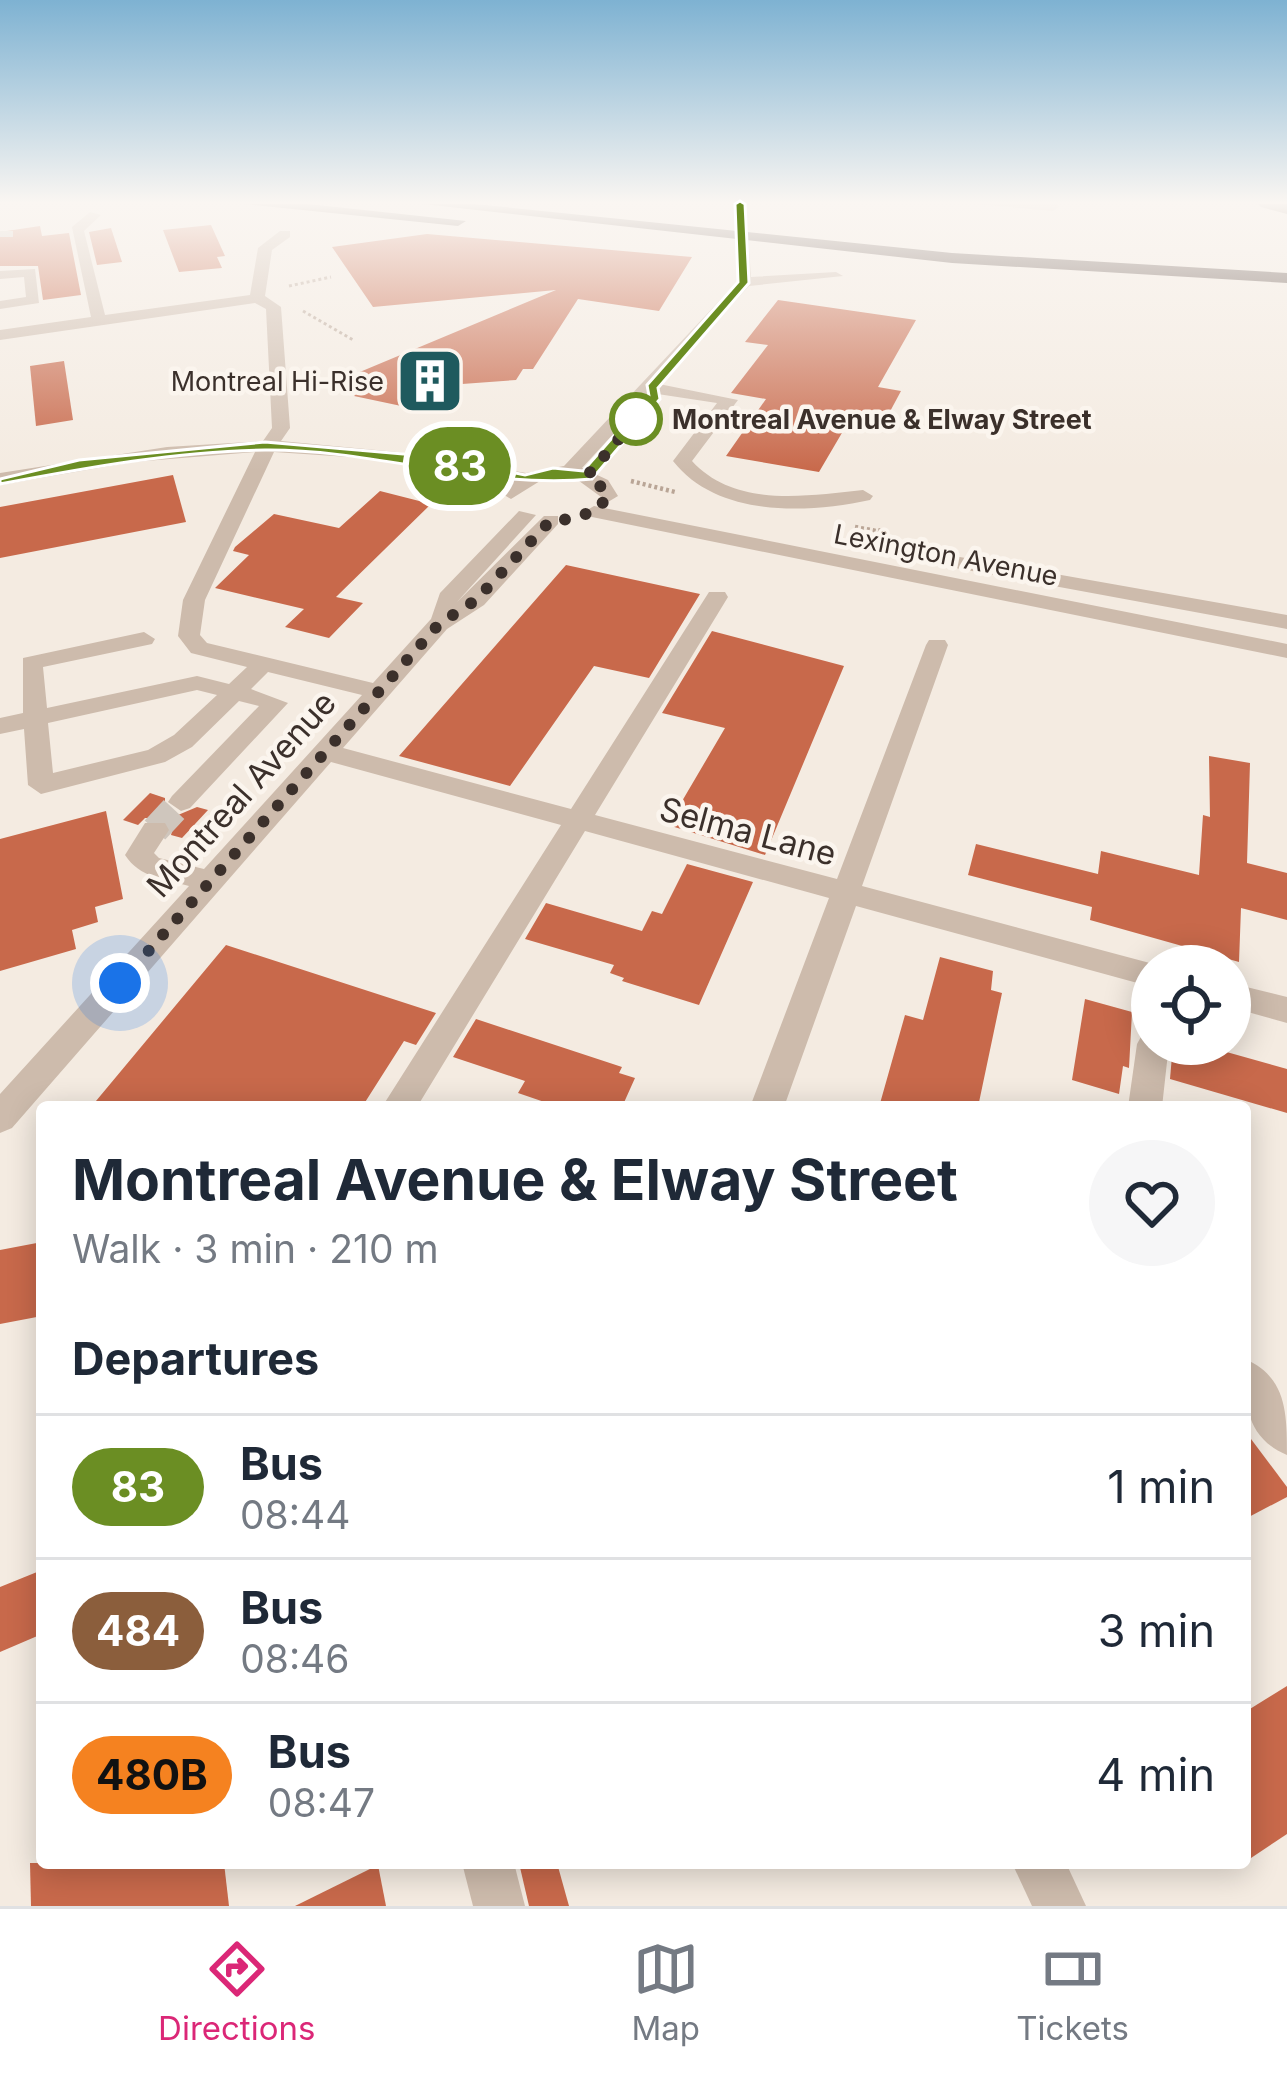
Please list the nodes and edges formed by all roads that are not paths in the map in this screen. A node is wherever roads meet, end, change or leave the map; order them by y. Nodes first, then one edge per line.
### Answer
1 (33, 293) edge
2 (92, 293) edge
3 (265, 293) edge
4 (734, 293) edge
5 (265, 302) junction
6 (7, 304) edge
7 (99, 320) junction
8 (8, 334) edge
9 (652, 388) junction
10 (265, 446) junction
11 (578, 474) junction
12 (0, 479) edge
13 (518, 486) junction
14 (863, 496) dead end
15 (601, 504) junction
16 (526, 515) junction
17 (551, 520) junction
18 (716, 597) dead end
19 (1287, 622) edge
20 (439, 624) junction
21 (144, 639) dead end
22 (937, 646) dead end
23 (1287, 651) edge
24 (263, 664) junction
25 (380, 692) junction
26 (232, 693) junction
27 (34, 719) junction
28 (0, 727) edge
29 (326, 752) junction
30 (182, 802) tunnel mouth
31 (574, 824) junction
32 (155, 830) dead end
33 (210, 881) junction
34 (845, 894) junction
35 (1131, 969) edge
36 (1251, 1001) edge
37 (1287, 1010) edge
38 (1150, 1065) edge
39 (403, 1101) edge
40 (769, 1101) edge
41 (1146, 1101) edge
42 (0, 1118) edge
43 (1251, 1387) edge
44 (1287, 1434) edge
45 (490, 1869) edge
46 (1041, 1869) edge
47 (499, 1906) edge
48 (1060, 1906) edge

1 - 6 street
2 - 7 street
3 - 5 street
4 - 9 street
5 - 7 street
5 - 10 street
6 - 8 street
7 - 8 street
9 - 11 street
9 - 14 street
10 - 12 street
10 - 13 street
10 - 24 street
11 - 13 street
11 - 15 street
13 - 16 street
15 - 17 street
15 - 19 street, Lexington Avenue
15 - 23 street, Lexington Avenue
16 - 17 street
16 - 20 street, Montreal Avenue
17 - 20 street, Montreal Avenue
18 - 31 street
20 - 25 street, Montreal Avenue
21 - 27 street
22 - 34 street
24 - 25 street
24 - 26 street
25 - 29 street, Montreal Avenue
26 - 27 street
26 - 27 street
26 - 30 street
27 - 28 street
29 - 31 street, Selma Lane
29 - 33 street, Montreal Avenue
31 - 34 street, Selma Lane
31 - 39 street
32 - 33 street
33 - 42 street, Montreal Avenue
34 - 35 street, Selma Lane
34 - 40 street
36 - 37 street
38 - 41 street
43 - 44 street
45 - 47 street
46 - 48 street

